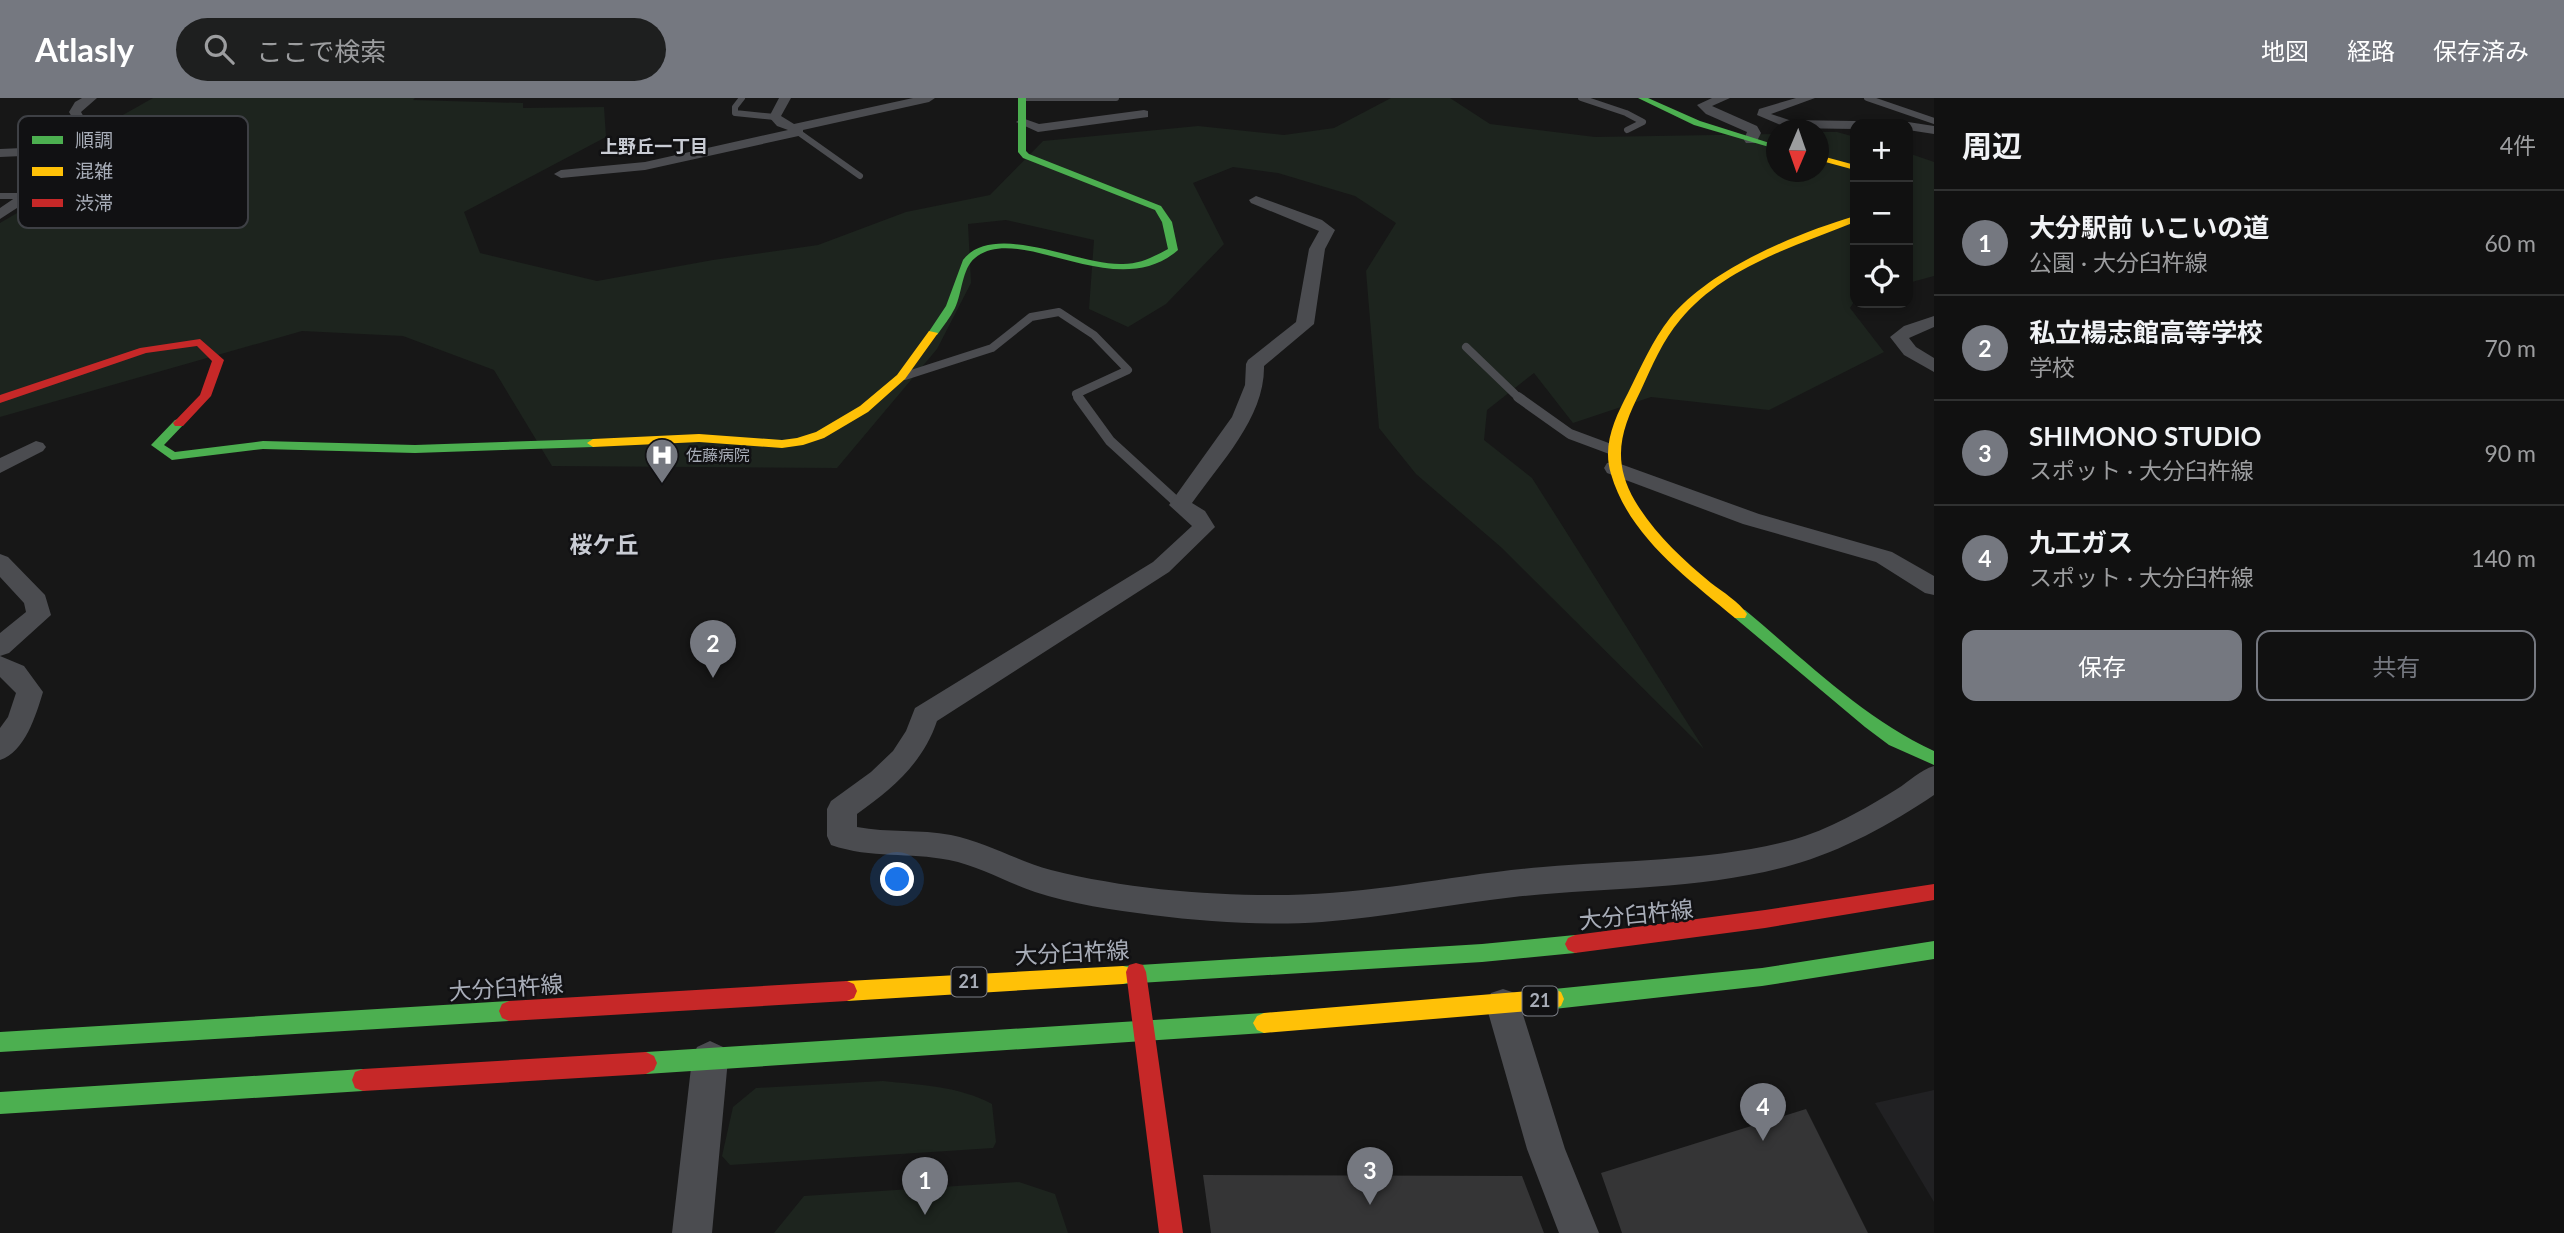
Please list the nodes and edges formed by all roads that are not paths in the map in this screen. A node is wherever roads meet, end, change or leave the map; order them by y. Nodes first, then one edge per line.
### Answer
1 (91, 98) edge
2 (742, 98) edge
3 (785, 98) edge
4 (929, 98) edge
5 (1022, 98) edge
6 (1116, 98) edge
7 (1581, 98) edge
8 (1642, 98) edge
9 (1724, 98) edge
10 (1809, 98) edge
11 (1867, 98) edge
12 (1144, 114) dead end
13 (78, 116) edge
14 (775, 117) junction
15 (1934, 121) edge
16 (1022, 122) junction
17 (1850, 125) edge
18 (1913, 127) edge
19 (796, 130) junction
20 (1627, 130) dead end
21 (1934, 130) edge
22 (1751, 140) junction
23 (1766, 144) edge
24 (18, 152) edge
25 (0, 153) edge
26 (1829, 160) edge
27 (1850, 167) edge
28 (561, 174) dead end
29 (860, 176) dead end
30 (18, 195) edge
31 (0, 196) edge
32 (1256, 200) dead end
33 (18, 203) edge
34 (0, 215) edge
35 (1850, 221) edge
36 (1934, 321) edge
37 (1466, 347) dead end
38 (1934, 366) edge
39 (901, 377) junction
40 (0, 399) edge
41 (36, 447) dead end
42 (1614, 459) junction
43 (0, 467) edge
44 (1180, 505) junction
45 (0, 562) edge
46 (1934, 587) edge
47 (0, 647) edge
48 (0, 665) edge
49 (0, 748) edge
50 (1934, 758) edge
51 (1934, 777) edge
52 (1934, 892) edge
53 (1934, 950) edge
54 (1136, 972) junction
55 (1503, 1005) junction
56 (1144, 1031) junction
57 (0, 1042) edge
58 (710, 1059) junction
59 (0, 1103) edge
60 (692, 1233) edge
61 (1171, 1233) edge
62 (1579, 1233) edge

1 - 13 street
2 - 14 lane
3 - 14 street
4 - 19 street
5 - 6 lane
5 - 16 street
7 - 20 lane
8 - 22 street
9 - 22 street
10 - 17 street
11 - 15 lane
12 - 16 street
14 - 19 street
16 - 39 street
18 - 21 street
19 - 28 street
19 - 29 lane
22 - 23 street
24 - 25 street
26 - 27 street
30 - 31 lane
32 - 44 street
33 - 34 street
35 - 42 street
36 - 38 street
37 - 42 lane
39 - 40 street
39 - 44 lane
41 - 43 street
42 - 46 street
42 - 50 street
44 - 51 street
45 - 47 street
48 - 49 street
52 - 54 street, 大分臼杵線 / 21
53 - 55 street, 21
54 - 56 street
54 - 57 street, 大分臼杵線 / 21
55 - 56 street, 21
55 - 62 street
56 - 58 street, 21
56 - 61 street
58 - 59 street, 21
58 - 60 street

